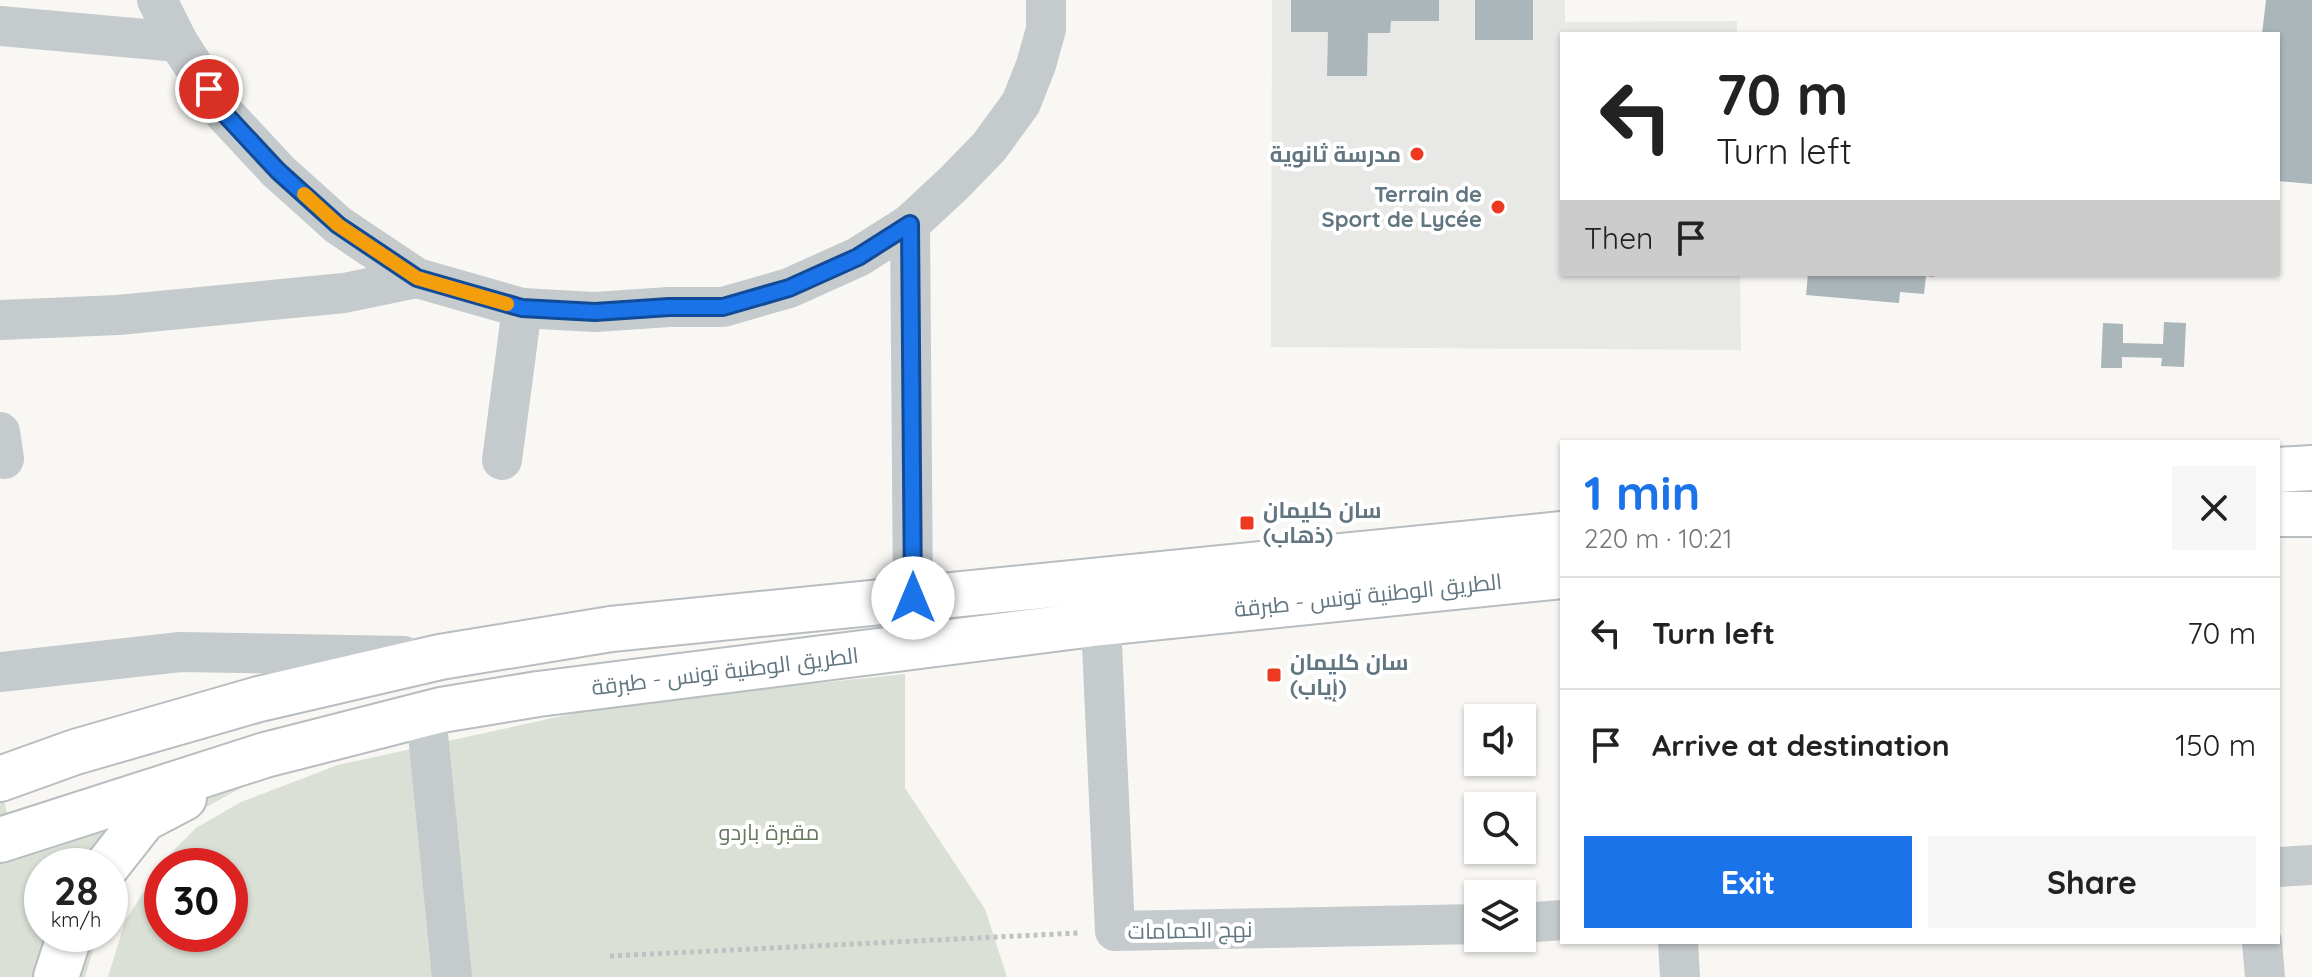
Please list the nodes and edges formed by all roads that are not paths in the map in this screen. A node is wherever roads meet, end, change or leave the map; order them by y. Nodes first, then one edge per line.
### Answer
1 (157, 0) edge
2 (1046, 0) edge
3 (0, 26) edge
4 (178, 42) junction
5 (910, 224) junction
6 (417, 278) junction
7 (522, 308) junction
8 (0, 320) edge
9 (502, 460) dead end
10 (2312, 468) edge
11 (2280, 470) edge
12 (2280, 514) edge
13 (2312, 514) edge
14 (1560, 534) edge
15 (1560, 576) edge
16 (913, 598) junction
17 (1101, 623) junction
18 (440, 657) junction
19 (0, 672) edge
20 (426, 714) junction
21 (265, 755) junction
22 (0, 779) edge
23 (0, 840) edge
24 (121, 848) edge
25 (2312, 865) edge
26 (2280, 867) edge
27 (1560, 920) edge
28 (1536, 922) edge
29 (1464, 924) edge
30 (1678, 944) edge
31 (2262, 944) edge
32 (64, 952) edge
33 (56, 977) edge
34 (452, 977) edge
35 (1680, 977) edge
36 (2265, 977) edge

1 - 4 street
2 - 5 street
3 - 4 street
4 - 6 street
5 - 7 street
5 - 16 street
6 - 7 street
6 - 8 street
7 - 9 street
10 - 11 main road
12 - 13 main road
14 - 16 main road, الطريق الوطنية تونس - طبرقة
15 - 17 main road, الطريق الوطنية تونس - طبرقة
16 - 18 main road, الطريق الوطنية تونس - طبرقة
17 - 20 main road, الطريق الوطنية تونس - طبرقة
17 - 29 street, نهج الحمامات
18 - 19 street
18 - 22 main road, الطريق الوطنية تونس - طبرقة
20 - 21 main road, الطريق الوطنية تونس - طبرقة
20 - 34 street
21 - 23 main road, الطريق الوطنية تونس - طبرقة
21 - 24 main road
25 - 26 street
27 - 28 street
30 - 35 street
31 - 36 street
32 - 33 main road

